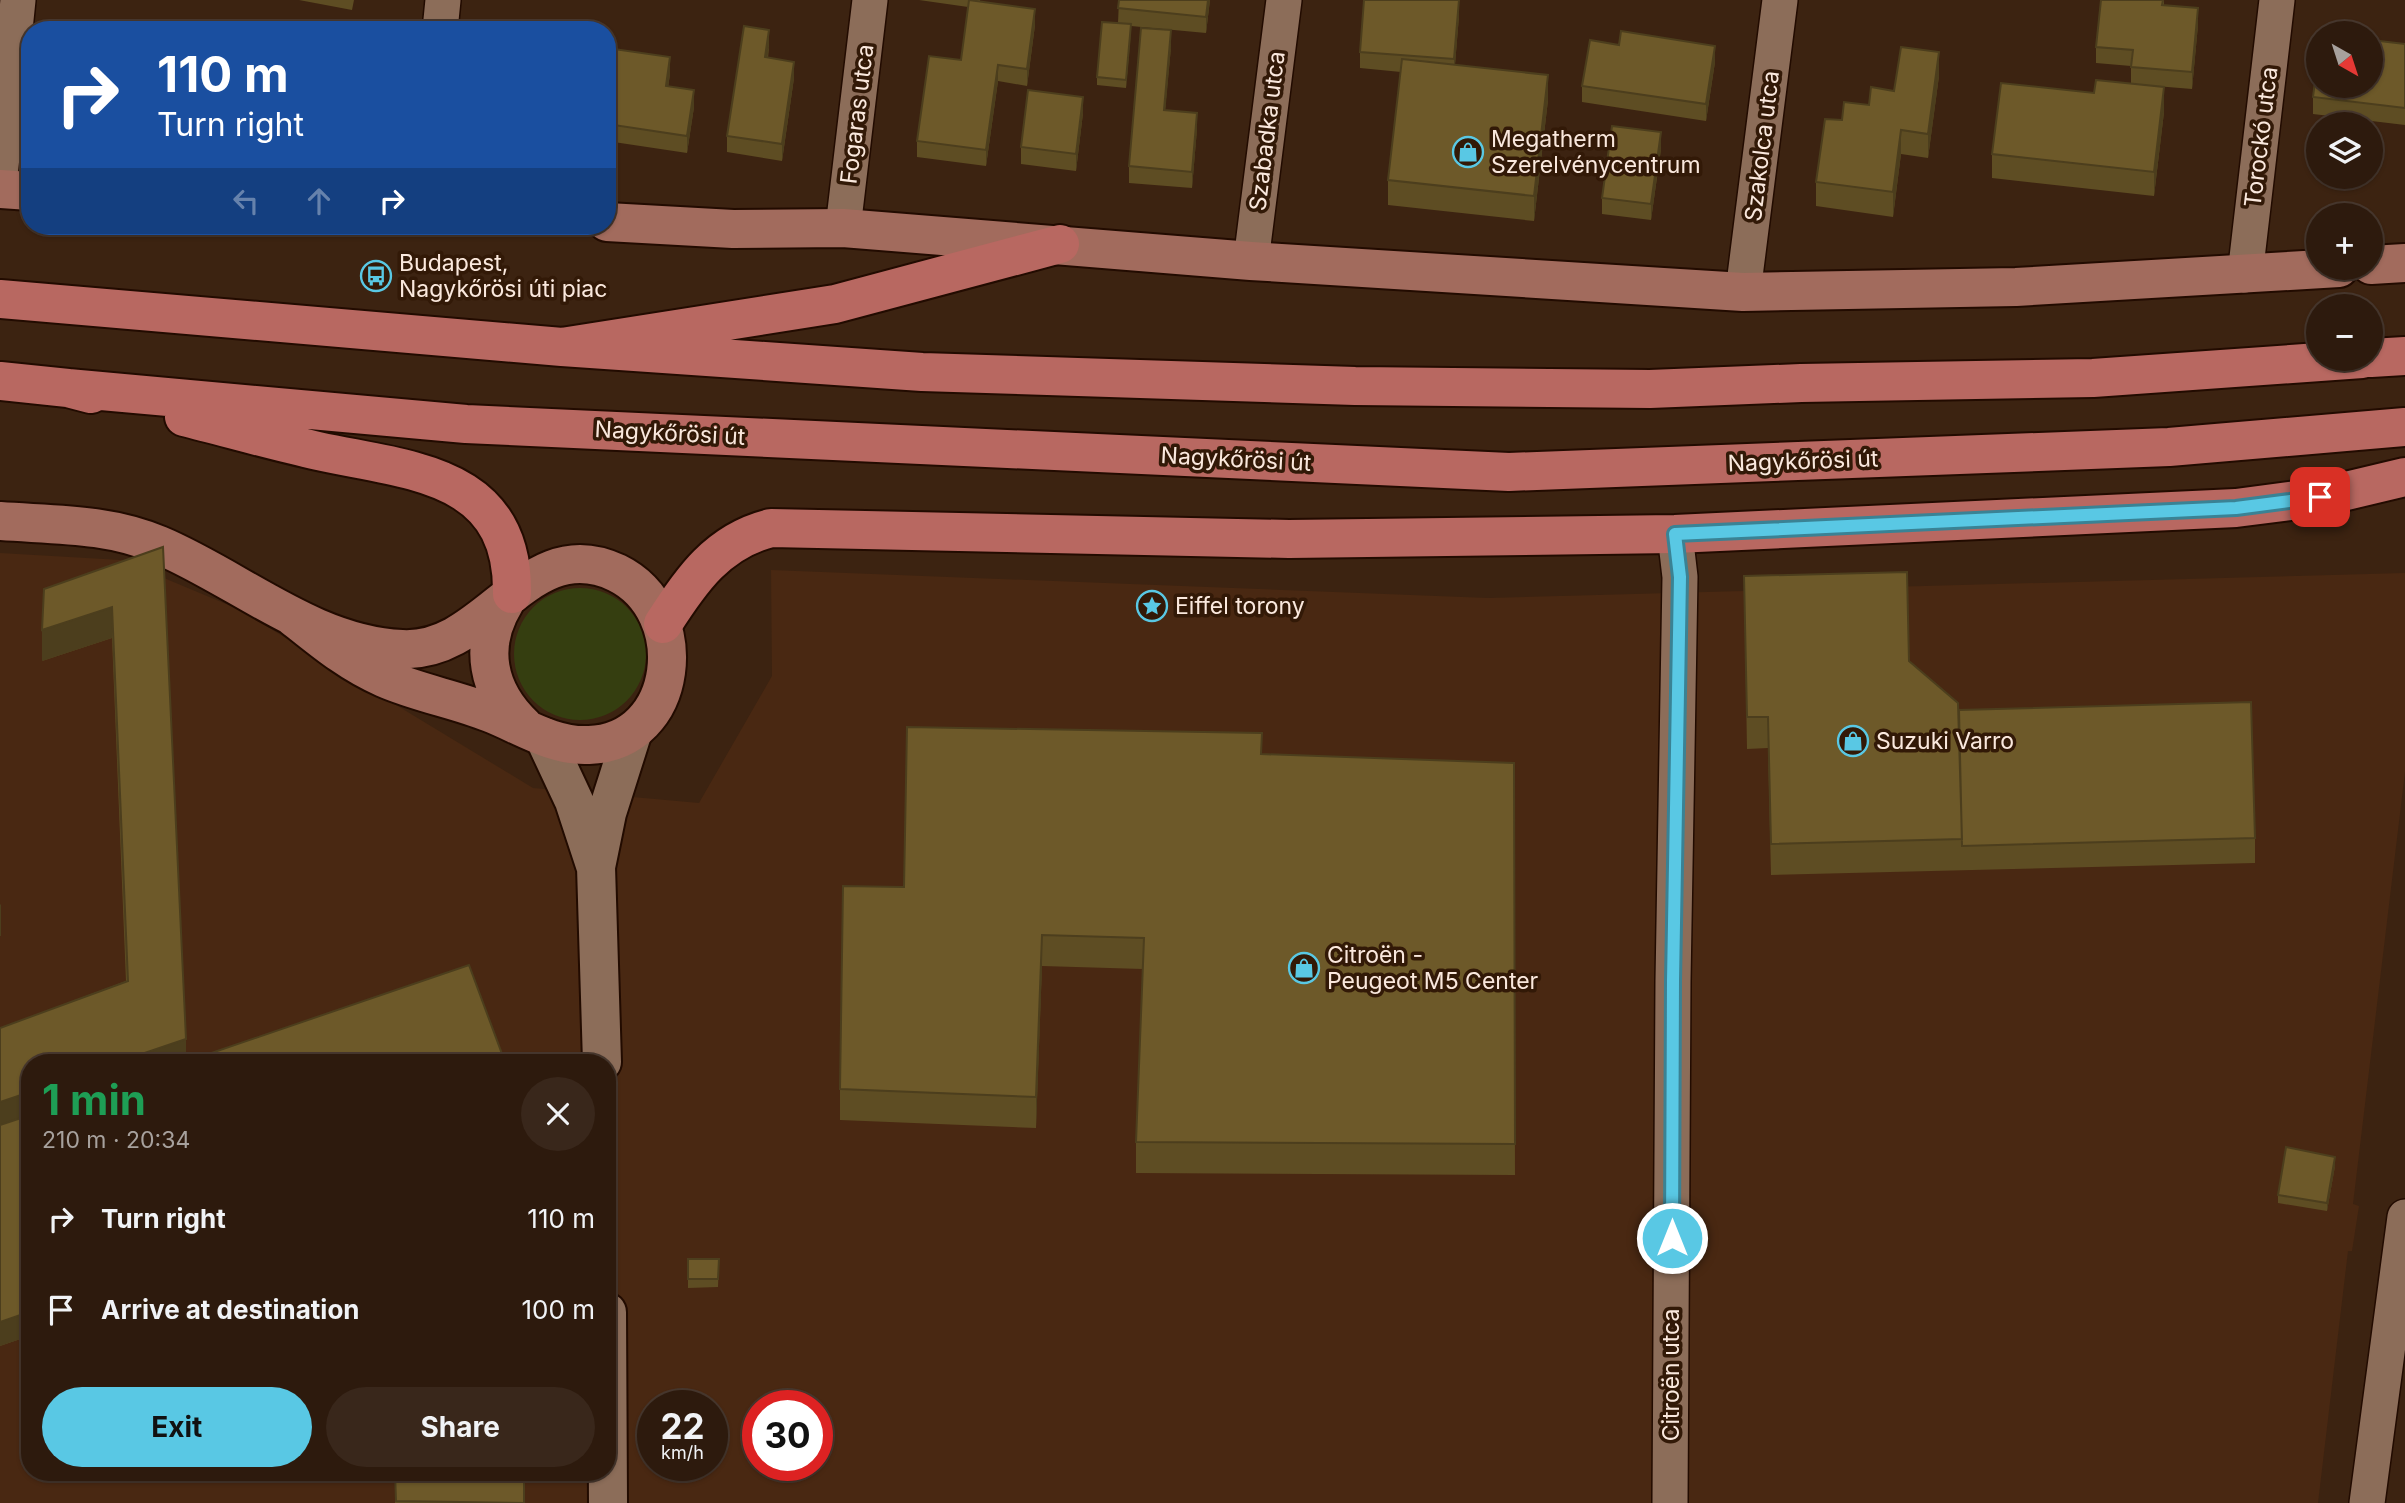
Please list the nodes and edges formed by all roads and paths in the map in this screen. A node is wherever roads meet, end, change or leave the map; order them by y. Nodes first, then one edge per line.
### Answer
1 (18, 0) edge
2 (443, 0) edge
3 (870, 0) edge
4 (1284, 0) edge
5 (1780, 0) edge
6 (2277, 0) edge
7 (441, 21) edge
8 (0, 176) edge
9 (0, 189) edge
10 (21, 190) edge
11 (616, 222) edge
12 (843, 228) junction
13 (1060, 244) junction
14 (1251, 261) junction
15 (2405, 263) edge
16 (2383, 264) edge
17 (2306, 270) edge
18 (2245, 275) junction
19 (1743, 292) junction
20 (0, 299) edge
21 (562, 347) junction
22 (2405, 356) edge
23 (2383, 357) edge
24 (2306, 363) edge
25 (0, 381) edge
26 (68, 388) junction
27 (2405, 427) edge
28 (2405, 477) edge
29 (0, 521) edge
30 (1675, 534) junction
31 (508, 598) junction
32 (292, 615) junction
33 (663, 624) junction
34 (633, 731) junction
35 (534, 732) junction
36 (596, 867) junction
37 (602, 1054) edge
38 (2405, 1217) edge
39 (608, 1481) edge
40 (608, 1503) edge
41 (1670, 1503) edge
42 (2367, 1503) edge

1 - 8 street
2 - 7 street
3 - 12 street, Fogaras utca
4 - 14 street, Szabadka utca
5 - 19 street, Szakolca utca
6 - 18 street, Torockó utca
9 - 10 main road
11 - 12 main road
12 - 13 main road
13 - 14 main road
13 - 21 main road
14 - 19 main road
15 - 16 main road
17 - 18 main road
18 - 19 main road
20 - 21 main road
21 - 24 main road
22 - 23 main road
25 - 26 main road
26 - 27 main road, Nagykőrösi út
26 - 31 main road
28 - 30 main road
29 - 32 main road
30 - 33 main road
30 - 41 street, Citroën utca
31 - 32 main road
31 - 33 main road
31 - 35 main road
32 - 35 main road
33 - 34 main road
34 - 35 main road
34 - 36 street
35 - 36 street
36 - 37 street
38 - 42 street
39 - 40 street

